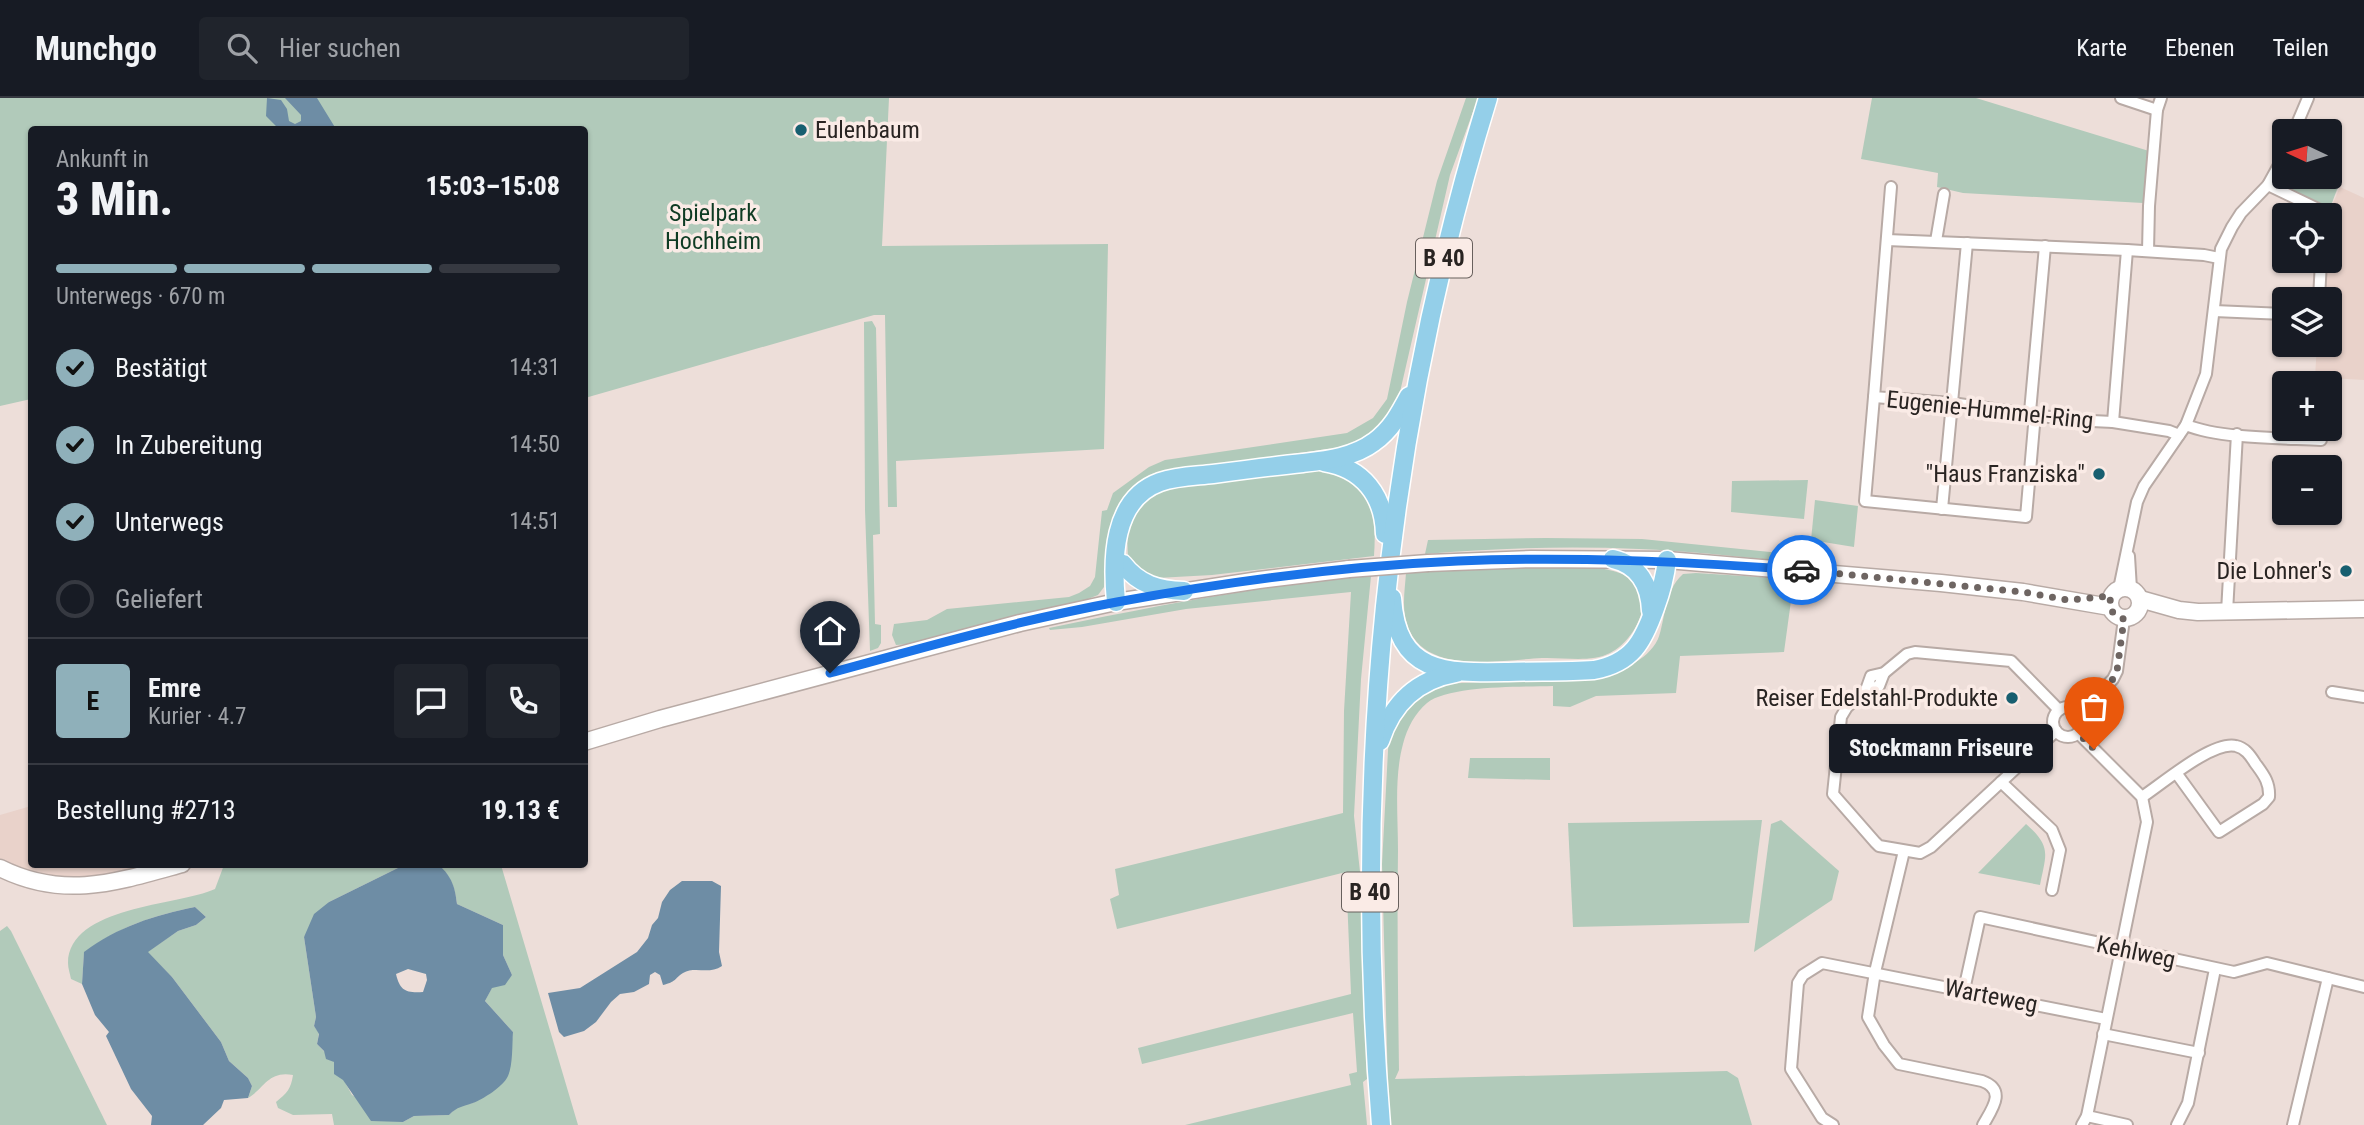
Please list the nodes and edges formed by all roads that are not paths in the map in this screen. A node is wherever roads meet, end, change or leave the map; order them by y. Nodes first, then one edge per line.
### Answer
1 (1488, 98) edge
2 (2120, 98) edge
3 (2161, 98) edge
4 (2308, 98) edge
5 (2157, 110) junction
6 (2299, 119) edge
7 (2272, 178) edge
8 (2268, 185) junction
9 (1891, 187) dead end
10 (1944, 194) dead end
11 (2306, 203) edge
12 (1887, 240) junction
13 (1936, 241) junction
14 (1967, 243) junction
15 (2045, 246) junction
16 (2127, 250) junction
17 (2148, 251) junction
18 (2219, 258) junction
19 (2214, 311) junction
20 (2272, 313) edge
21 (1417, 380) junction
22 (1874, 397) junction
23 (1952, 403) junction
24 (2033, 413) junction
25 (2113, 422) junction
26 (2186, 425) junction
27 (2237, 434) junction
28 (2179, 435) junction
29 (2272, 436) edge
30 (1314, 461) junction
31 (1942, 509) junction
32 (1117, 545) junction
33 (1390, 556) junction
34 (1613, 559) junction
35 (1664, 560) junction
36 (1123, 564) junction
37 (1387, 580) junction
38 (1184, 591) junction
39 (1650, 597) junction
40 (1116, 602) junction
41 (2124, 602) junction
42 (2364, 609) edge
43 (2227, 612) junction
44 (1652, 618) junction
45 (1461, 673) junction
46 (2332, 692) dead end
47 (2364, 697) edge
48 (2059, 710) junction
49 (2080, 713) junction
50 (2056, 731) junction
51 (2078, 733) junction
52 (588, 741) edge
53 (1372, 768) junction
54 (2177, 774) junction
55 (2001, 782) junction
56 (2142, 797) junction
57 (1904, 851) junction
58 (166, 868) edge
59 (7, 872) edge
60 (2052, 890) dead end
61 (2122, 948) junction
62 (2216, 969) junction
63 (1875, 972) junction
64 (2328, 978) junction
65 (2364, 987) edge
66 (1964, 990) junction
67 (2106, 1019) junction
68 (2104, 1034) junction
69 (2199, 1053) junction
70 (2085, 1121) edge
71 (1381, 1125) edge
72 (1833, 1125) edge
73 (1983, 1125) edge
74 (2127, 1125) edge
75 (2177, 1125) edge
76 (2293, 1125) edge

1 - 21 main road, B 40
2 - 5 street
3 - 5 street
4 - 6 street
5 - 17 street
7 - 8 street
8 - 11 street
8 - 18 street
9 - 12 street, Eugenie-Hummel-Ring
10 - 13 street
12 - 13 street
12 - 22 street, Eugenie-Hummel-Ring
13 - 14 street
14 - 15 street
14 - 23 street
15 - 16 street
15 - 24 street
16 - 17 street
16 - 25 street
17 - 18 street
18 - 19 street
19 - 20 street
19 - 26 street
21 - 30 main road
21 - 33 main road, B 40
22 - 23 street, Eugenie-Hummel-Ring
22 - 31 street
23 - 24 street, Eugenie-Hummel-Ring
23 - 31 street
24 - 25 street, Eugenie-Hummel-Ring
24 - 31 street
25 - 28 street, Eugenie-Hummel-Ring
26 - 27 street
26 - 28 street
27 - 29 street
27 - 43 street
28 - 41 street
30 - 32 main road
30 - 37 main road
32 - 36 main road
32 - 40 main road
33 - 37 main road, B 40
33 - 45 main road
34 - 35 main road
34 - 38 main road, bridge
34 - 39 main road
35 - 39 main road
35 - 41 main road
35 - 44 main road
36 - 38 main road
36 - 40 main road
37 - 53 main road, B 40
38 - 40 main road
39 - 44 main road
40 - 52 main road
41 - 43 main road
41 - 49 street
42 - 43 main road
44 - 45 main road
45 - 53 main road
46 - 47 street
48 - 49 street
48 - 50 street
48 - 57 street
49 - 51 street
50 - 51 street
50 - 55 street
51 - 56 street
53 - 71 main road, B 40
54 - 54 street
54 - 56 street
55 - 57 street
55 - 60 street
56 - 61 street
57 - 63 street
58 - 59 main road
61 - 62 street, Kehlweg
61 - 66 street, Kehlweg
61 - 67 street
62 - 64 street, Kehlweg
62 - 69 street
63 - 66 street, Warteweg
63 - 72 street, Warteweg
63 - 73 street
64 - 65 street, Kehlweg
64 - 76 street
66 - 67 street, Warteweg
67 - 68 street
68 - 69 street
68 - 70 street
69 - 75 street
70 - 74 street

